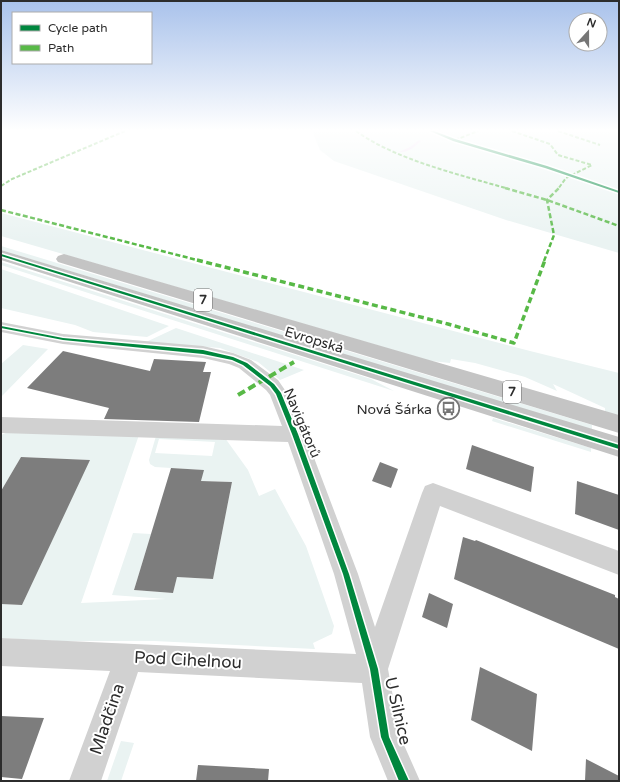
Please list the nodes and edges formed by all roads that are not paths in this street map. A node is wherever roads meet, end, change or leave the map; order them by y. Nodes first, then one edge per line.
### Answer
1 (1, 240) edge
2 (1, 255) edge
3 (1, 327) edge
4 (619, 424) edge
5 (1, 425) edge
6 (295, 434) junction
7 (619, 447) edge
8 (619, 563) edge
9 (1, 652) edge
10 (129, 658) junction
11 (374, 669) junction
12 (86, 781) edge
13 (404, 781) edge

1 - 4 main road, Evropská / 7
2 - 7 main road, Evropská / 7
3 - 6 street, Navigátorů
5 - 6 street
6 - 11 street, Navigátorů
8 - 11 street
9 - 10 street, Pod Cihelnou
10 - 11 street, Pod Cihelnou
10 - 12 street, Mladčina
11 - 13 street, U Silnice

